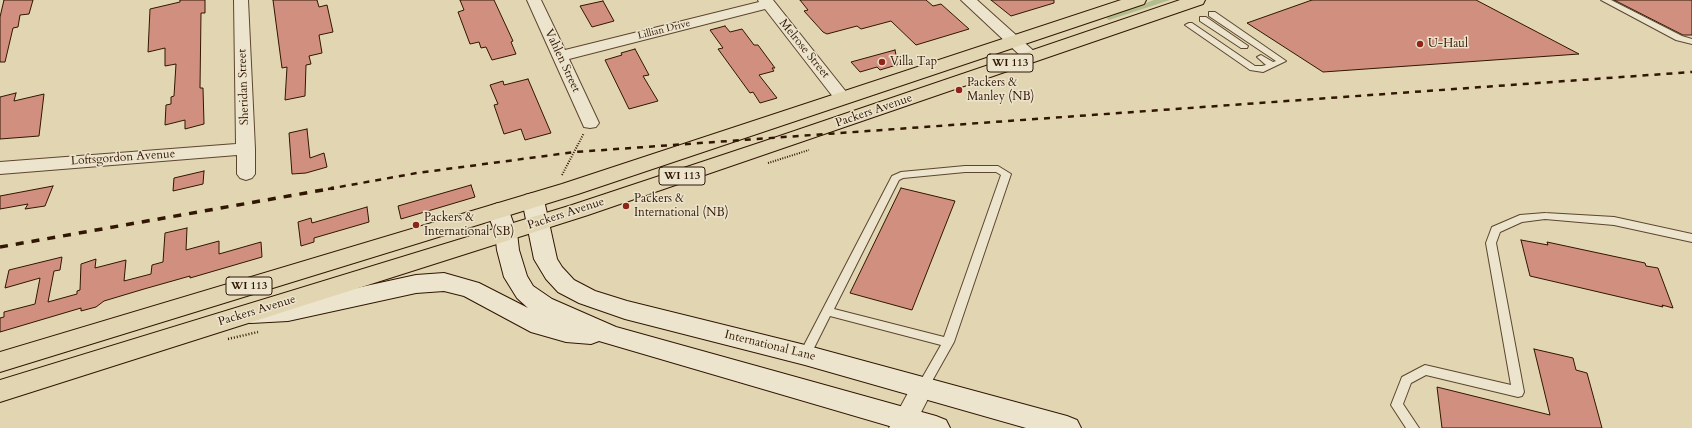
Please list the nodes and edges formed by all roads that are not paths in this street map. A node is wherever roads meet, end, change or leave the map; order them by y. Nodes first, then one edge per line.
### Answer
1 (241, 0) edge
2 (534, 0) edge
3 (968, 0) edge
4 (1138, 0) edge
5 (1197, 0) edge
6 (1605, 0) edge
7 (766, 2) edge
8 (1212, 14) dead end
9 (1203, 19) dead end
10 (1189, 25) dead end
11 (1013, 40) junction
12 (1692, 42) edge
13 (1244, 46) dead end
14 (560, 56) junction
15 (1030, 56) junction
16 (1261, 57) dead end
17 (1272, 65) junction
18 (843, 98) junction
19 (590, 123) road end
20 (246, 149) junction
21 (0, 168) edge
22 (246, 174) dead end
23 (533, 200) junction
24 (498, 211) junction
25 (539, 222) junction
26 (506, 233) junction
27 (1692, 238) edge
28 (827, 311) junction
29 (244, 315) junction
30 (610, 335) junction
31 (948, 342) junction
32 (804, 355) junction
33 (0, 362) edge
34 (923, 387) junction
35 (0, 391) edge
36 (903, 423) edge
37 (936, 428) edge
38 (1067, 428) edge
39 (1413, 428) edge

1 - 20 street, Sheridan Street
2 - 14 street, Vahlen Street
3 - 11 street
4 - 11 main road, WI 113
5 - 15 main road, Packers Avenue / WI 113
6 - 12 lane
7 - 14 street, Lillian Drive
7 - 18 street, Melrose Street
8 - 17 lane
9 - 13 lane
10 - 17 lane
11 - 15 street
11 - 18 main road, WI 113
14 - 19 street, Vahlen Street
15 - 25 main road, Packers Avenue / WI 113
16 - 17 lane
18 - 23 main road, Packers Avenue / WI 113
20 - 21 street, Loftsgordon Avenue
20 - 22 street, Sheridan Street
23 - 24 main road, Packers Avenue / WI 113
23 - 25 main road, International Lane
24 - 26 main road
24 - 33 main road, Packers Avenue / WI 113
25 - 26 main road, Packers Avenue / WI 113
25 - 32 main road, International Lane
26 - 29 main road, Packers Avenue / WI 113
26 - 30 main road
27 - 39 lane
28 - 31 lane
28 - 31 lane
28 - 32 lane
29 - 30 main road
29 - 35 main road, Packers Avenue / WI 113
30 - 36 main road
31 - 34 lane
32 - 34 main road, International Lane
34 - 36 street
34 - 38 main road, International Lane
36 - 37 main road

